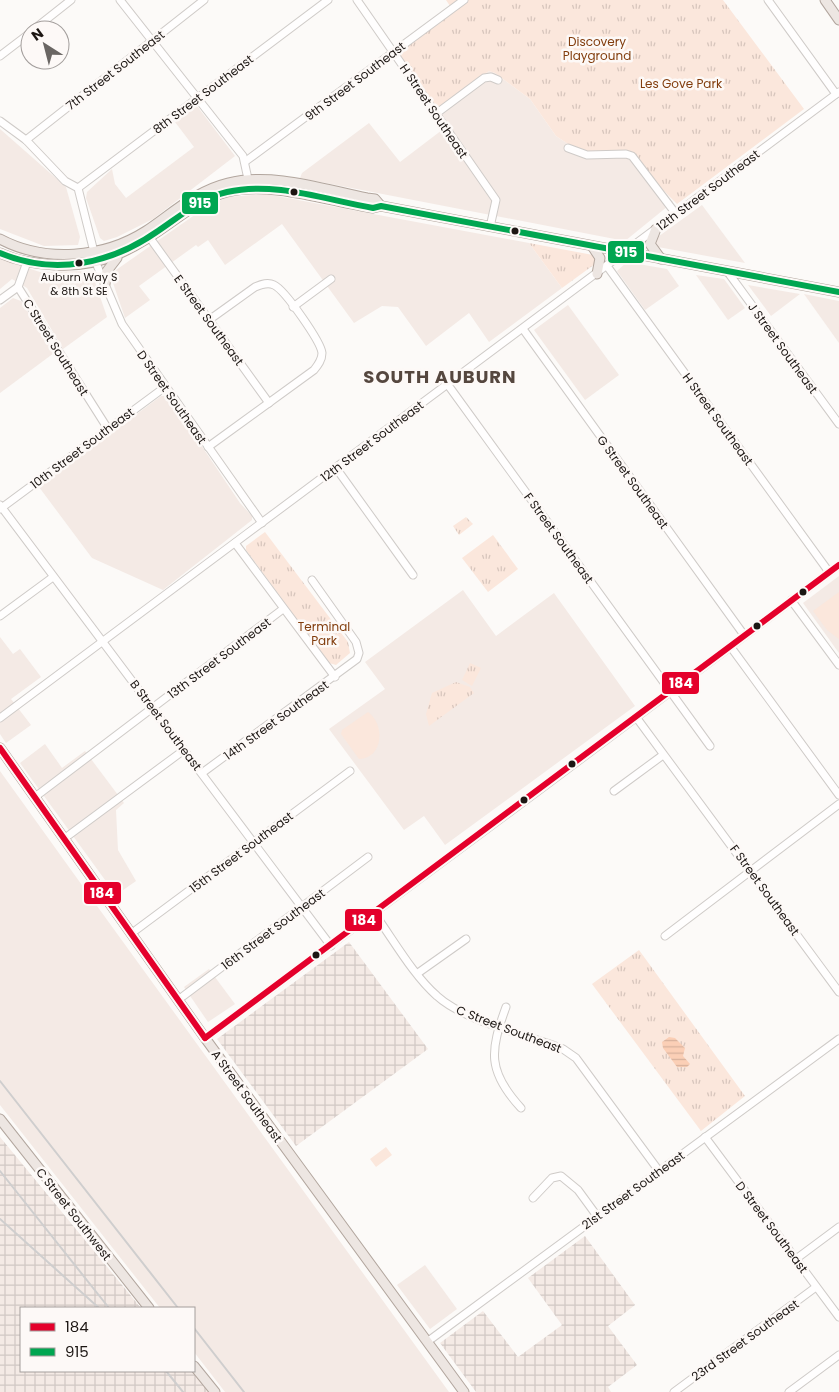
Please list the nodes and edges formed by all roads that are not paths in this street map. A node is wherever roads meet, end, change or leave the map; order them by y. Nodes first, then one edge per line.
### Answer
1 (71, 0) edge
2 (120, 0) edge
3 (204, 0) edge
4 (328, 0) edge
5 (357, 0) edge
6 (464, 0) edge
7 (768, 0) edge
8 (824, 0) edge
9 (46, 20) edge
10 (839, 20) edge
11 (20, 41) edge
12 (152, 41) junction
13 (394, 52) junction
14 (0, 56) edge
15 (498, 80) dead end
16 (838, 93) edge
17 (197, 98) junction
18 (437, 113) junction
19 (0, 121) edge
20 (26, 140) junction
21 (568, 148) dead end
22 (246, 161) junction
23 (249, 184) junction
24 (78, 188) junction
25 (676, 214) junction
26 (490, 227) junction
27 (656, 229) junction
28 (150, 238) junction
29 (0, 239) edge
30 (139, 245) junction
31 (592, 246) junction
32 (0, 252) edge
33 (94, 252) junction
34 (625, 252) junction
35 (120, 256) junction
36 (661, 259) junction
37 (27, 262) junction
38 (96, 263) junction
39 (41, 264) junction
40 (607, 266) junction
41 (727, 271) junction
42 (597, 274) junction
43 (331, 279) dead end
44 (105, 284) junction
45 (18, 287) junction
46 (839, 292) edge
47 (0, 300) edge
48 (293, 307) junction
49 (209, 320) junction
50 (523, 329) junction
51 (448, 385) junction
52 (164, 386) junction
53 (269, 402) junction
54 (839, 424) edge
55 (108, 429) junction
56 (208, 447) junction
57 (336, 468) junction
58 (1, 507) edge
59 (262, 523) junction
60 (235, 544) junction
61 (839, 565) edge
62 (829, 572) junction
63 (413, 575) dead end
64 (53, 577) junction
65 (312, 580) dead end
66 (791, 600) junction
67 (283, 609) junction
68 (0, 616) edge
69 (744, 635) junction
70 (102, 642) junction
71 (730, 646) junction
72 (839, 665) edge
73 (335, 677) junction
74 (670, 691) junction
75 (152, 709) junction
76 (636, 717) junction
77 (0, 718) edge
78 (710, 746) dead end
79 (0, 748) edge
80 (184, 750) junction
81 (664, 754) junction
82 (350, 771) dead end
83 (202, 774) junction
84 (614, 791) dead end
85 (839, 795) edge
86 (35, 797) junction
87 (839, 804) edge
88 (65, 838) junction
89 (254, 843) junction
90 (368, 857) dead end
91 (751, 871) junction
92 (302, 908) junction
93 (374, 913) junction
94 (132, 933) junction
95 (665, 936) dead end
96 (466, 939) dead end
97 (331, 946) junction
98 (418, 973) junction
99 (839, 992) edge
100 (178, 1000) junction
101 (506, 1006) dead end
102 (499, 1026) junction
103 (205, 1038) junction
104 (839, 1038) edge
105 (521, 1108) dead end
106 (0, 1119) edge
107 (705, 1137) junction
108 (659, 1171) junction
109 (533, 1198) dead end
110 (597, 1216) junction
111 (839, 1227) edge
112 (796, 1259) junction
113 (816, 1287) junction
114 (148, 1307) edge
115 (839, 1317) edge
116 (427, 1342) junction
117 (839, 1355) edge
118 (195, 1367) edge
119 (215, 1392) edge
120 (464, 1392) edge
121 (674, 1392) edge
122 (789, 1392) edge

1 - 9 street
2 - 12 street
3 - 12 street, 7th Street Southeast
4 - 17 street, 8th Street Southeast
5 - 13 street, H Street Southeast
6 - 13 street, 9th Street Southeast
7 - 16 street
8 - 10 main road
11 - 14 street
12 - 17 street
12 - 20 street, 7th Street Southeast
13 - 18 street, H Street Southeast
13 - 22 street, 9th Street Southeast
15 - 18 street
16 - 25 street, 12th Street Southeast
17 - 22 street
17 - 24 street, 8th Street Southeast
18 - 26 street, H Street Southeast
19 - 20 street
20 - 24 street
21 - 25 street
22 - 23 street
23 - 26 main road
23 - 28 main road
23 - 33 main road
24 - 33 street
25 - 27 street, 12th Street Southeast
26 - 31 main road
27 - 34 street, 12th Street Southeast
27 - 36 main road
28 - 30 main road
28 - 49 street, E Street Southeast
29 - 33 main road
30 - 33 main road
30 - 35 main road
31 - 34 main road
31 - 42 main road
32 - 37 main road
33 - 39 main road
34 - 36 main road
34 - 40 street, 12th Street Southeast
35 - 38 main road
35 - 44 main road
36 - 41 main road
37 - 39 main road
37 - 45 street, C Street Southeast
38 - 39 main road
38 - 44 street, D Street Southeast
40 - 42 street, 12th Street Southeast
40 - 62 street, H Street Southeast
41 - 46 main road
41 - 54 street, J Street Southeast
42 - 50 street, 12th Street Southeast
43 - 48 street
44 - 52 street, D Street Southeast
45 - 47 street
45 - 55 street, C Street Southeast
48 - 49 street
48 - 53 street
49 - 53 street, E Street Southeast
50 - 51 street, 12th Street Southeast
50 - 69 street, G Street Southeast
51 - 57 street, 12th Street Southeast
51 - 74 street, F Street Southeast
52 - 55 street, 10th Street Southeast
52 - 56 street, D Street Southeast
53 - 56 street
55 - 58 street, 10th Street Southeast
56 - 59 street, D Street Southeast
57 - 59 street, 12th Street Southeast
57 - 63 street
58 - 64 street, B Street Southeast
59 - 60 street, 12th Street Southeast
60 - 67 street
60 - 70 street, 12th Street Southeast
61 - 62 street
62 - 66 street
64 - 68 street
64 - 70 street, B Street Southeast
65 - 73 street, 14th Street Southeast
66 - 69 street
66 - 72 street
67 - 73 street
67 - 75 street, 13th Street Southeast
69 - 71 street
70 - 75 street, B Street Southeast
70 - 77 street, 12th Street Southeast
71 - 74 street
71 - 85 street
73 - 83 street, 14th Street Southeast
74 - 76 street
74 - 78 street, F Street Southeast
75 - 80 street, B Street Southeast
75 - 86 street, 13th Street Southeast
76 - 81 street, F Street Southeast
76 - 93 street
79 - 86 main road, A Street Southeast
80 - 83 street, B Street Southeast
80 - 88 street
81 - 84 street
81 - 91 street, F Street Southeast
82 - 89 street, 15th Street Southeast
83 - 89 street, B Street Southeast
86 - 88 main road, A Street Southeast
87 - 91 street
88 - 94 main road, A Street Southeast
89 - 92 street, B Street Southeast
89 - 94 street, 15th Street Southeast
90 - 92 street, 16th Street Southeast
91 - 95 street
91 - 99 street, F Street Southeast
92 - 97 street, B Street Southeast
92 - 100 street, 16th Street Southeast
93 - 97 street
93 - 98 street, C Street Southeast
94 - 100 main road, A Street Southeast
96 - 98 street
97 - 103 street
98 - 102 street, C Street Southeast
100 - 103 main road, A Street Southeast
101 - 102 street
102 - 105 street
102 - 108 street, C Street Southeast
103 - 116 main road, A Street Southeast
104 - 107 street, 21st Street Southeast
106 - 114 main road, C Street Southwest
107 - 108 street, 21st Street Southeast
107 - 112 street, D Street Southeast
108 - 110 street, 21st Street Southeast
109 - 110 street
110 - 116 street, 21st Street Southeast
111 - 112 street
112 - 113 street, D Street Southeast
113 - 115 street, D Street Southeast
113 - 121 street, 23rd Street Southeast
116 - 120 main road, A Street Southeast
117 - 122 street
118 - 119 main road

